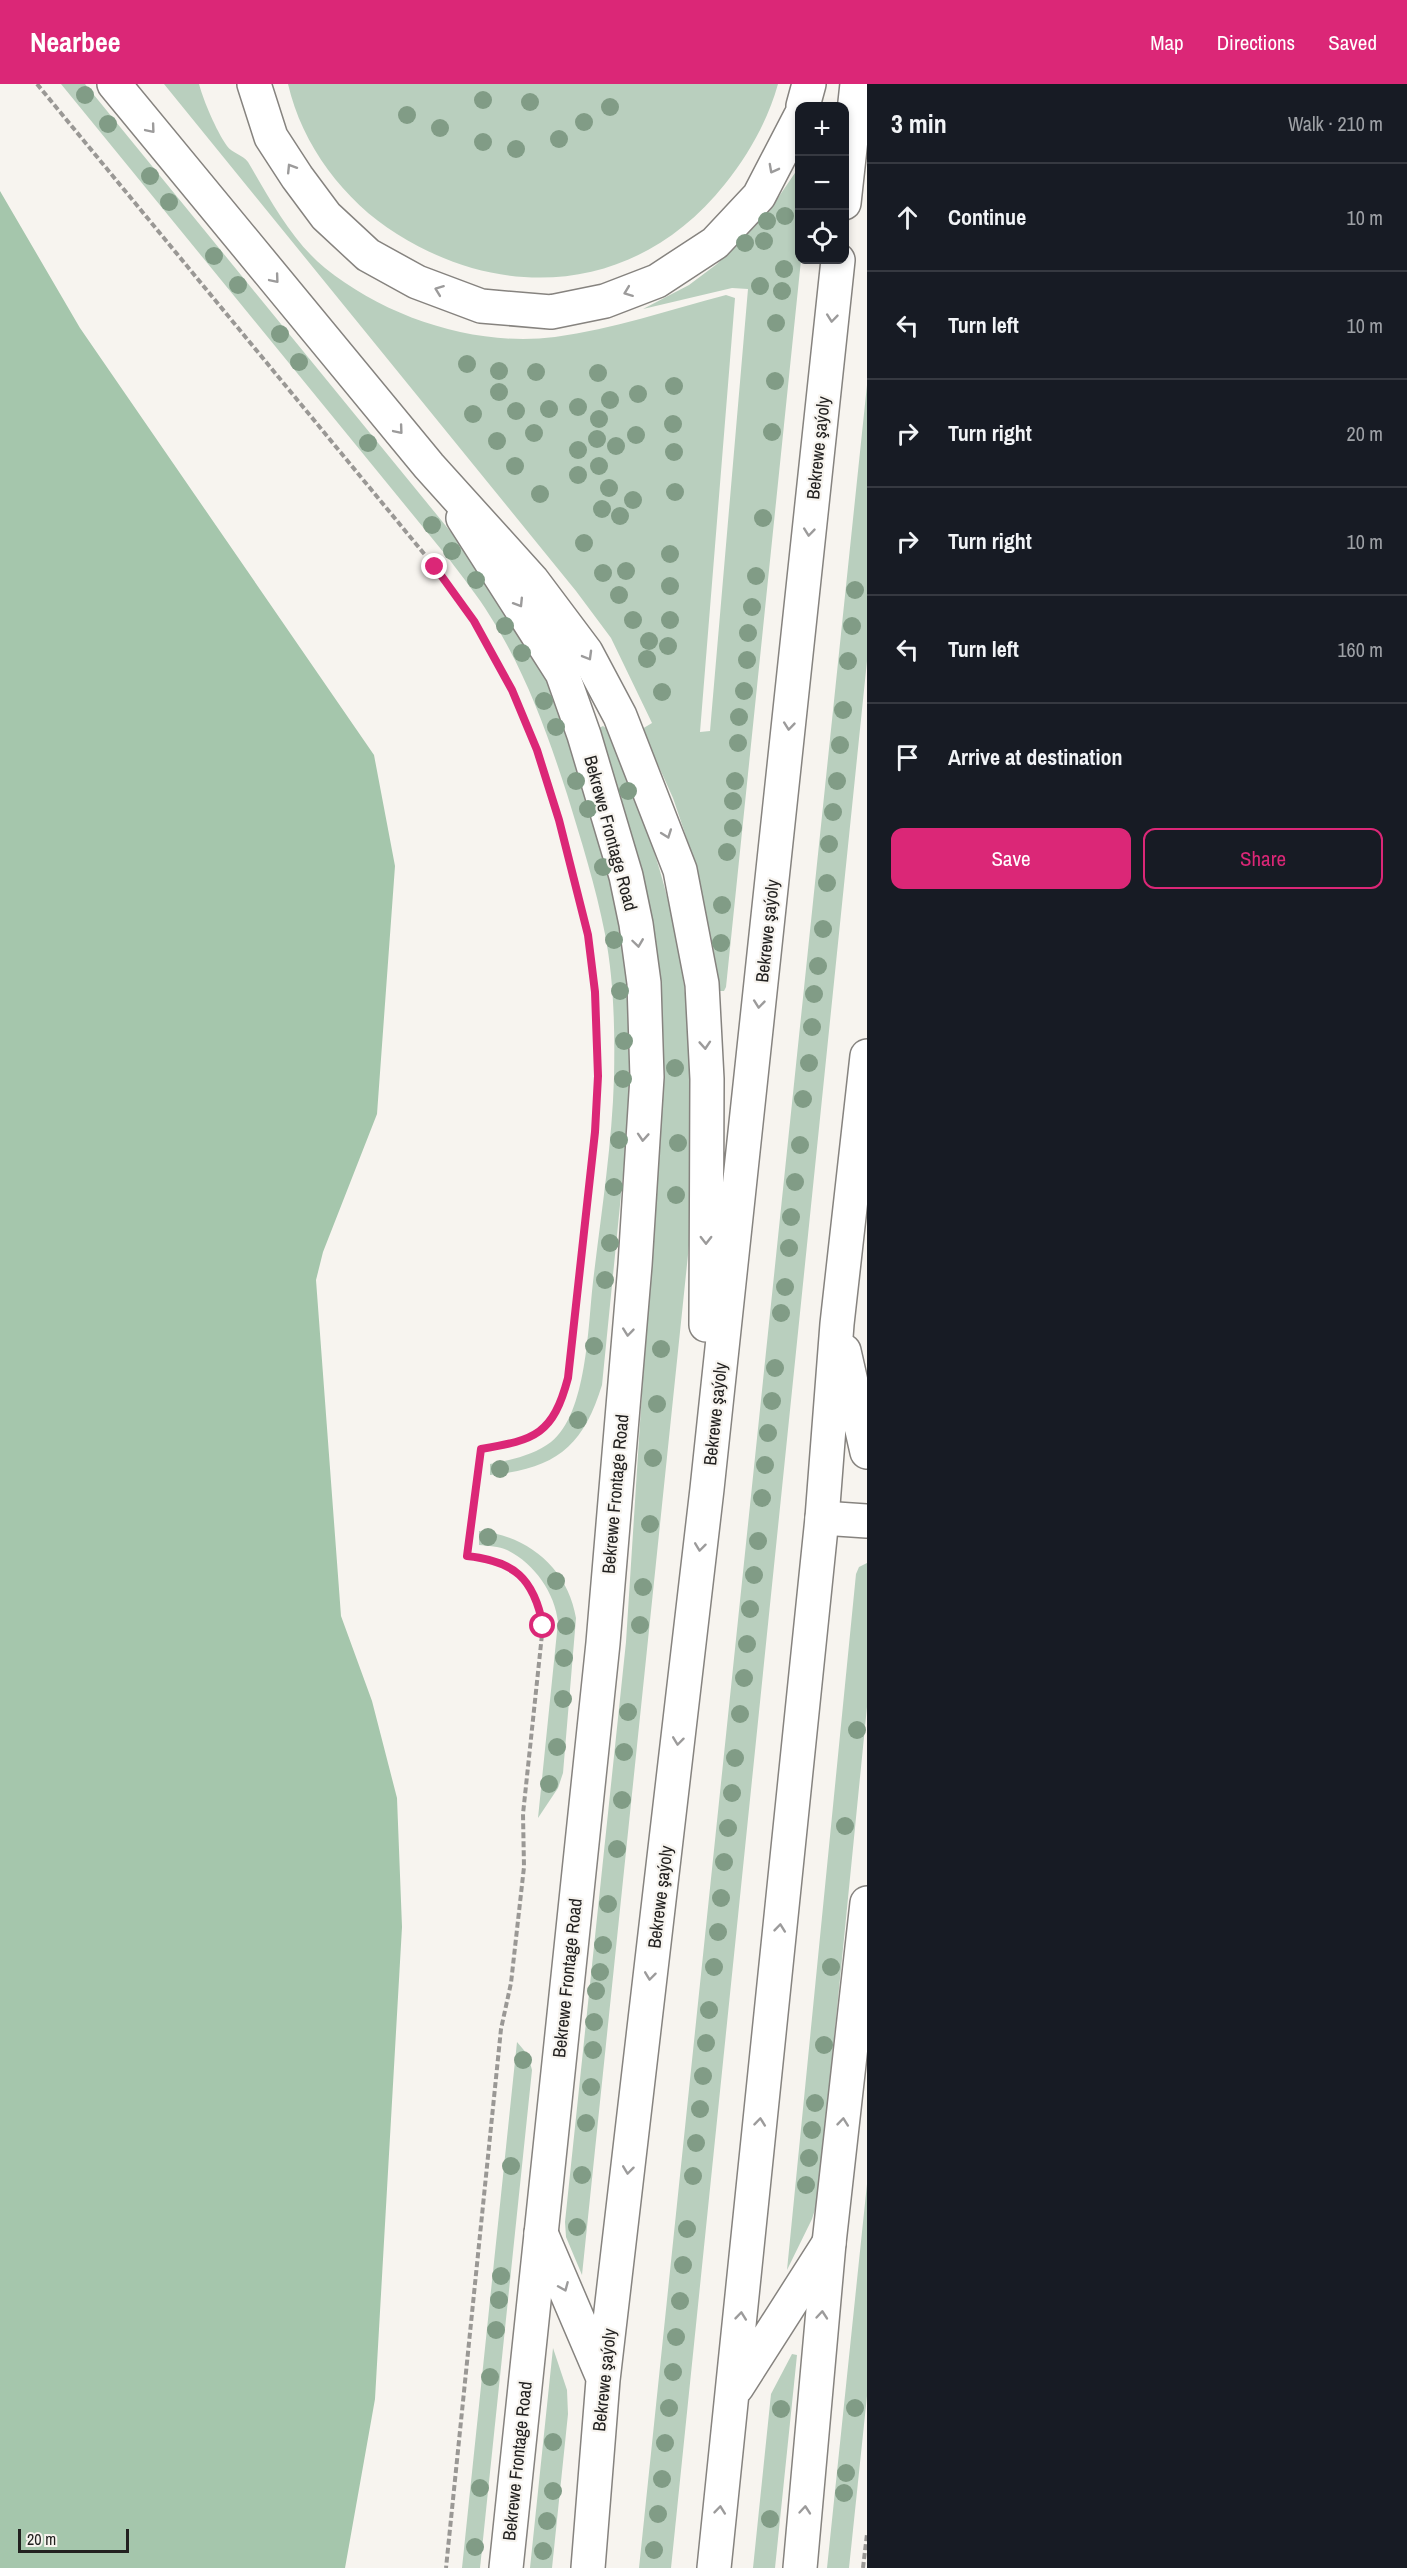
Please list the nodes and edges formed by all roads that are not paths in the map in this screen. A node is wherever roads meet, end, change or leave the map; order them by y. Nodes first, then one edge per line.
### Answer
1 (114, 84) edge
2 (254, 84) edge
3 (809, 84) edge
4 (857, 84) edge
5 (804, 102) edge
6 (795, 127) edge
7 (849, 157) edge
8 (838, 264) edge
9 (429, 466) junction
10 (867, 1056) edge
11 (867, 1142) edge
12 (854, 1176) junction
13 (837, 1324) junction
14 (829, 1422) junction
15 (865, 1431) edge
16 (707, 1489) junction
17 (822, 1518) junction
18 (867, 1521) edge
19 (867, 1903) edge
20 (541, 2233) junction
21 (829, 2243) junction
22 (603, 2380) junction
23 (733, 2393) junction
24 (506, 2568) edge
25 (588, 2568) edge
26 (714, 2568) edge
27 (800, 2568) edge

1 -> 9 main road
6 -> 2 main road
3 - 5 main road
4 - 7 main road
8 -> 16 main road, Bekrewe şaýoly
9 -> 16 main road
9 -> 20 main road, Bekrewe Frontage Road
10 - 12 main road
11 - 12 main road
12 - 13 main road
13 - 14 main road
13 - 15 main road
14 - 15 main road
14 - 17 main road
16 -> 22 main road, Bekrewe şaýoly
17 - 18 main road
23 -> 17 main road
21 -> 19 main road
20 -> 22 main road
20 - 24 main road, Bekrewe Frontage Road
21 - 23 main road
27 -> 21 main road
22 - 25 main road, Bekrewe şaýoly
26 -> 23 main road

